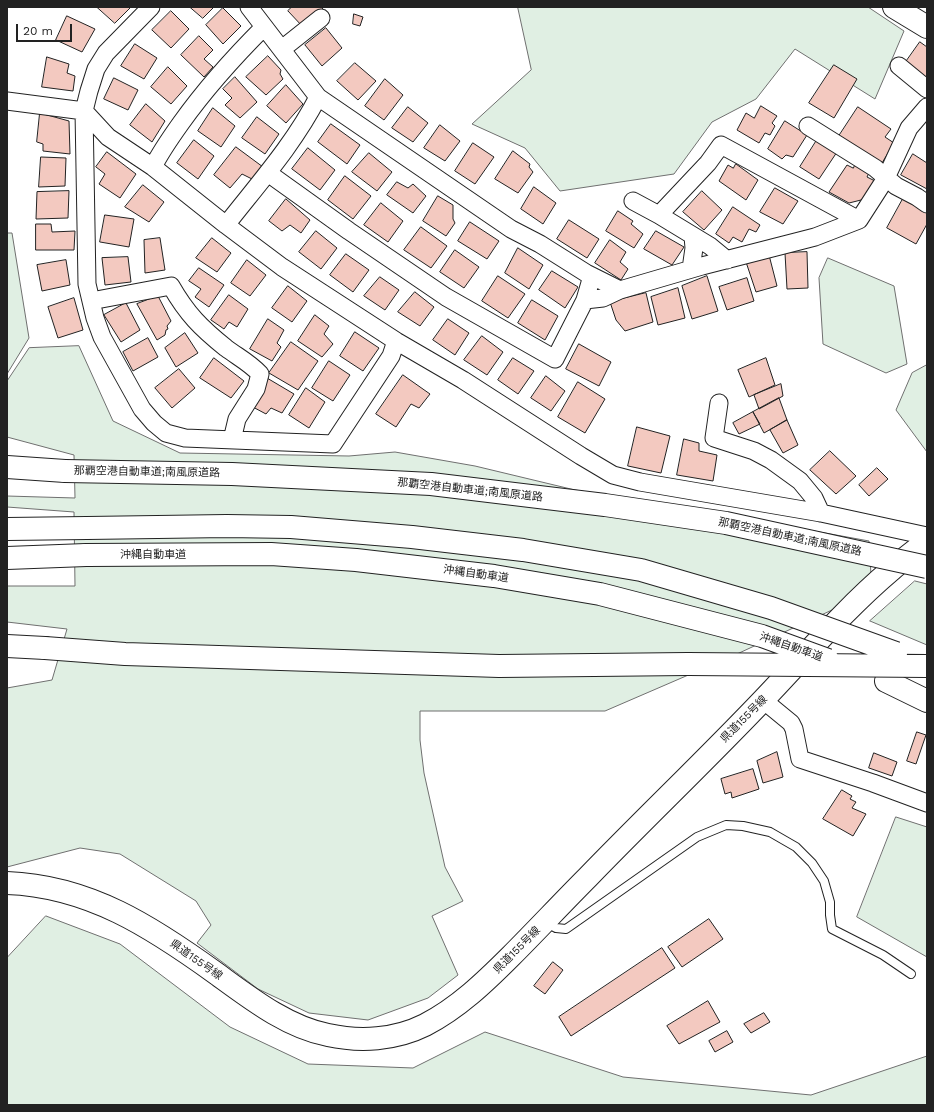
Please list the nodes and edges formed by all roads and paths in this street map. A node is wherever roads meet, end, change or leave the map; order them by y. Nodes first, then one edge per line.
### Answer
1 (151, 7) edge
2 (249, 7) edge
3 (894, 7) edge
4 (321, 18) dead end
5 (264, 28) junction
6 (927, 28) edge
7 (282, 49) junction
8 (900, 66) dead end
9 (927, 89) edge
10 (318, 97) junction
11 (7, 102) edge
12 (927, 108) edge
13 (84, 111) junction
14 (808, 126) dead end
15 (153, 167) junction
16 (268, 173) junction
17 (886, 178) junction
18 (633, 201) dead end
19 (927, 204) edge
20 (660, 214) junction
21 (859, 220) junction
22 (226, 225) junction
23 (693, 236) junction
24 (727, 260) junction
25 (691, 269) junction
26 (592, 276) junction
27 (620, 290) junction
28 (585, 300) junction
29 (91, 301) junction
30 (396, 341) junction
31 (719, 403) dead end
32 (232, 440) junction
33 (7, 467) edge
34 (821, 513) junction
35 (7, 529) edge
36 (927, 536) edge
37 (927, 541) edge
38 (7, 558) edge
39 (927, 567) edge
40 (7, 646) edge
41 (927, 667) edge
42 (763, 700) junction
43 (927, 701) edge
44 (927, 803) edge
45 (7, 883) edge
46 (545, 922) junction
47 (911, 974) dead end

1 - 13 street
2 - 5 street
3 - 6 main road
4 - 7 street
5 - 7 street
5 - 15 street
7 - 10 street
8 - 9 street
10 - 16 street
10 - 26 street
11 - 13 street
12 - 17 street
13 - 15 street
13 - 29 street
14 - 17 street
15 - 22 street
16 - 22 street
16 - 28 street
17 - 19 street
17 - 21 street
18 - 20 street
20 - 21 street
20 - 23 street
21 - 24 street
22 - 30 street
23 - 24 street
23 - 25 street
24 - 25 street
25 - 27 street
26 - 27 street
26 - 28 street
27 - 28 street
29 - 32 street
29 - 32 street
30 - 32 street
30 - 34 street
31 - 34 street
33 - 39 main road, 那覇空港自動車道;南風原道路, bridge
34 - 36 street
35 - 41 main road, bridge
37 - 42 main road, 県道155号線
38 - 43 main road, 沖縄自動車道, bridge
40 - 41 main road, bridge
42 - 44 street
42 - 46 main road, 県道155号線
45 - 46 main road, 県道155号線
46 - 47 lane

